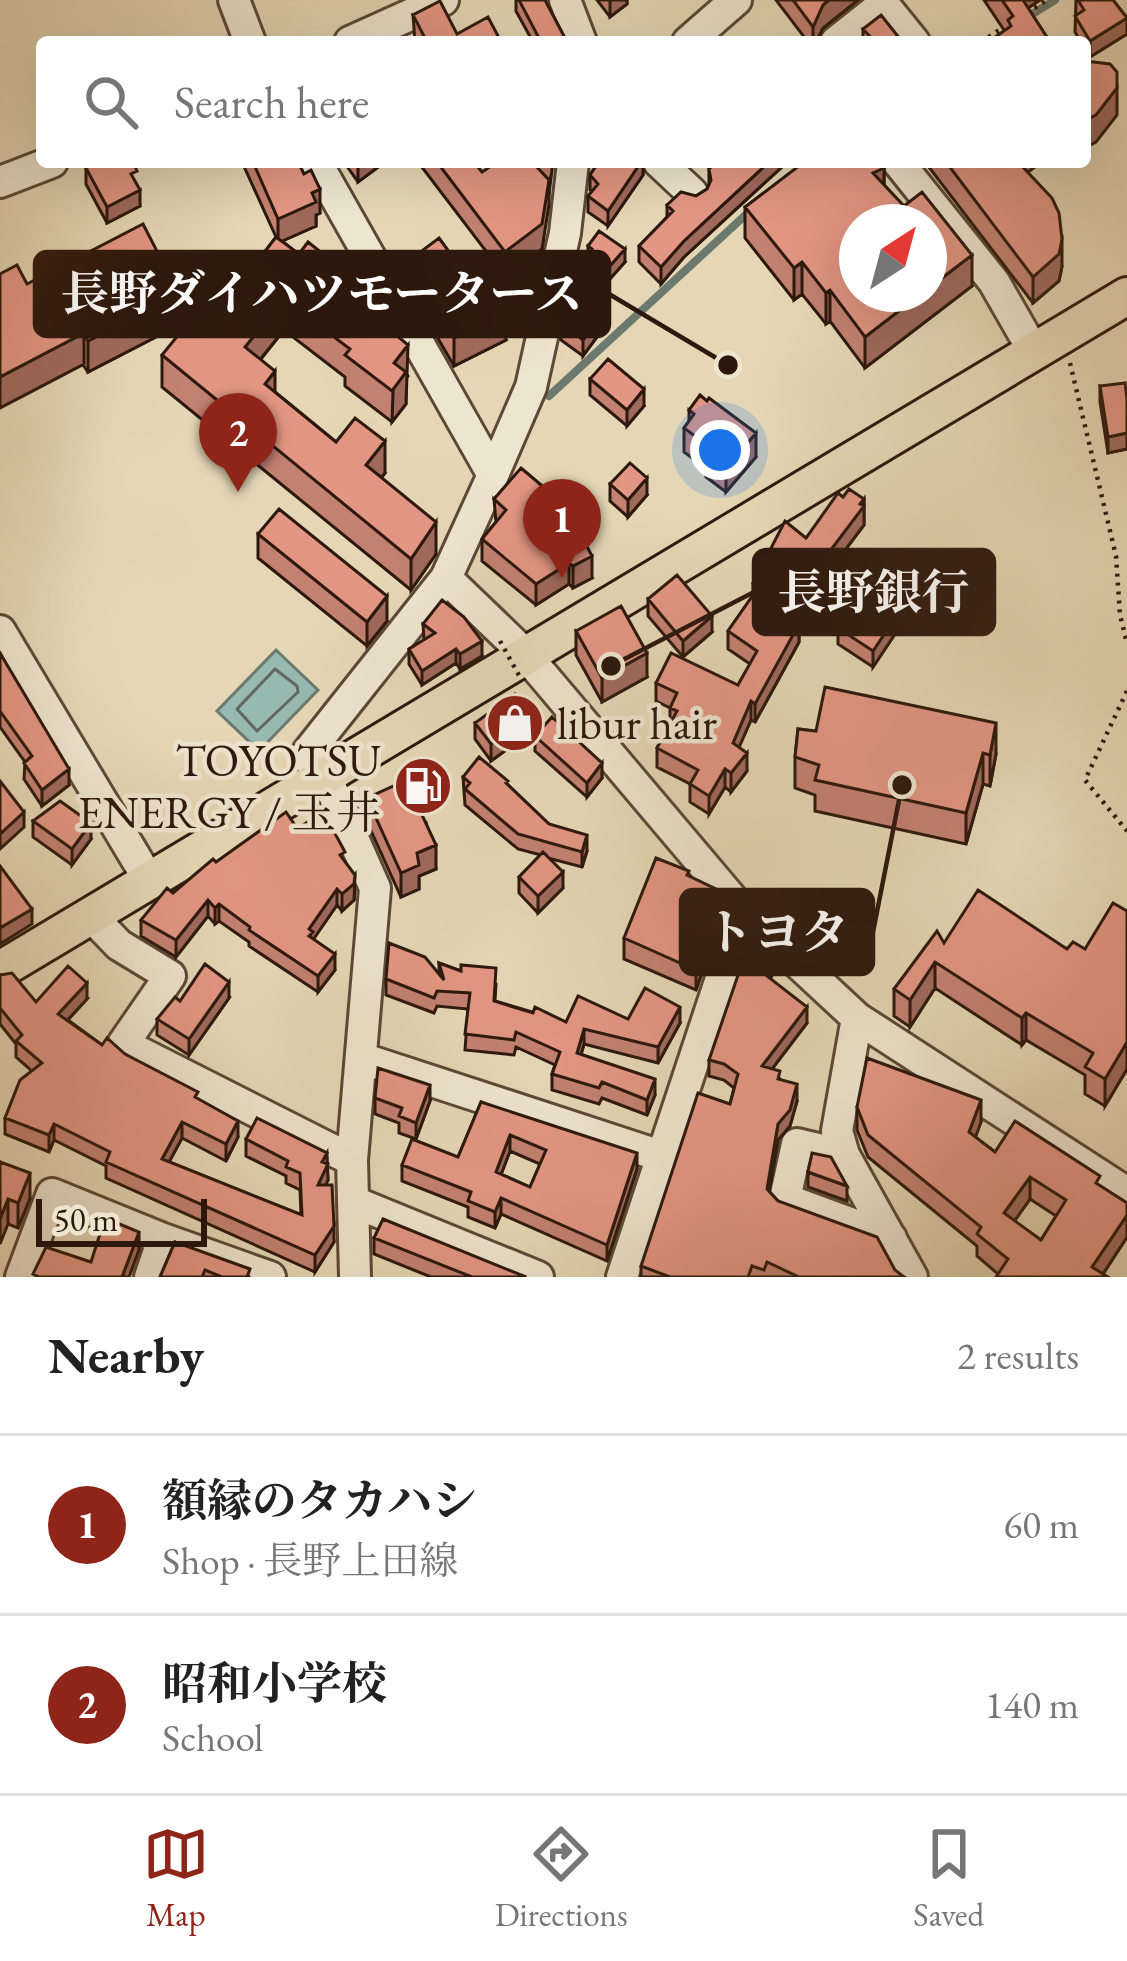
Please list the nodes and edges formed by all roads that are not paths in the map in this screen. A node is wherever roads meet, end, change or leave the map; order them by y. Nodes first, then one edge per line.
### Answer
1 (234, 0) edge
2 (443, 0) edge
3 (565, 0) edge
4 (736, 0) edge
5 (882, 2) edge
6 (248, 36) edge
7 (363, 36) edge
8 (579, 36) edge
9 (695, 36) edge
10 (843, 36) edge
11 (909, 36) edge
12 (36, 167) edge
13 (319, 168) edge
14 (573, 168) edge
15 (665, 168) edge
16 (903, 168) edge
17 (2, 179) edge
18 (692, 193) edge
19 (1127, 296) edge
20 (1048, 343) junction
21 (493, 475) junction
22 (446, 578) junction
23 (0, 632) edge
24 (515, 658) junction
25 (326, 776) junction
26 (149, 880) junction
27 (743, 912) junction
28 (92, 916) junction
29 (0, 970) edge
30 (856, 1018) junction
31 (362, 1058) junction
32 (844, 1155) junction
33 (664, 1157) junction
34 (352, 1160) junction
35 (1127, 1193) edge
36 (354, 1202) junction
37 (891, 1238) junction
38 (163, 1239) junction
39 (264, 1276) edge
40 (21, 1277) edge
41 (150, 1277) edge
42 (356, 1277) edge
43 (538, 1277) edge
44 (622, 1277) edge
45 (912, 1277) edge

1 - 6 street
2 - 7 street
3 - 8 street
4 - 9 street
5 - 10 street
5 - 11 street
12 - 17 street
13 - 21 street
14 - 21 street
15 - 18 street
16 - 20 street
19 - 20 main road
20 - 24 main road
21 - 22 street
22 - 24 street
22 - 25 street
23 - 26 street
24 - 25 main road
24 - 27 street
25 - 26 main road
25 - 31 street
26 - 28 main road
27 - 30 street
27 - 33 street
28 - 29 main road
28 - 34 street
30 - 32 street
30 - 35 street
31 - 33 street
31 - 34 street
32 - 37 street
32 - 37 street
33 - 44 street
34 - 36 street
36 - 42 street
36 - 43 street
37 - 45 street
38 - 39 street
38 - 40 street
38 - 41 street

